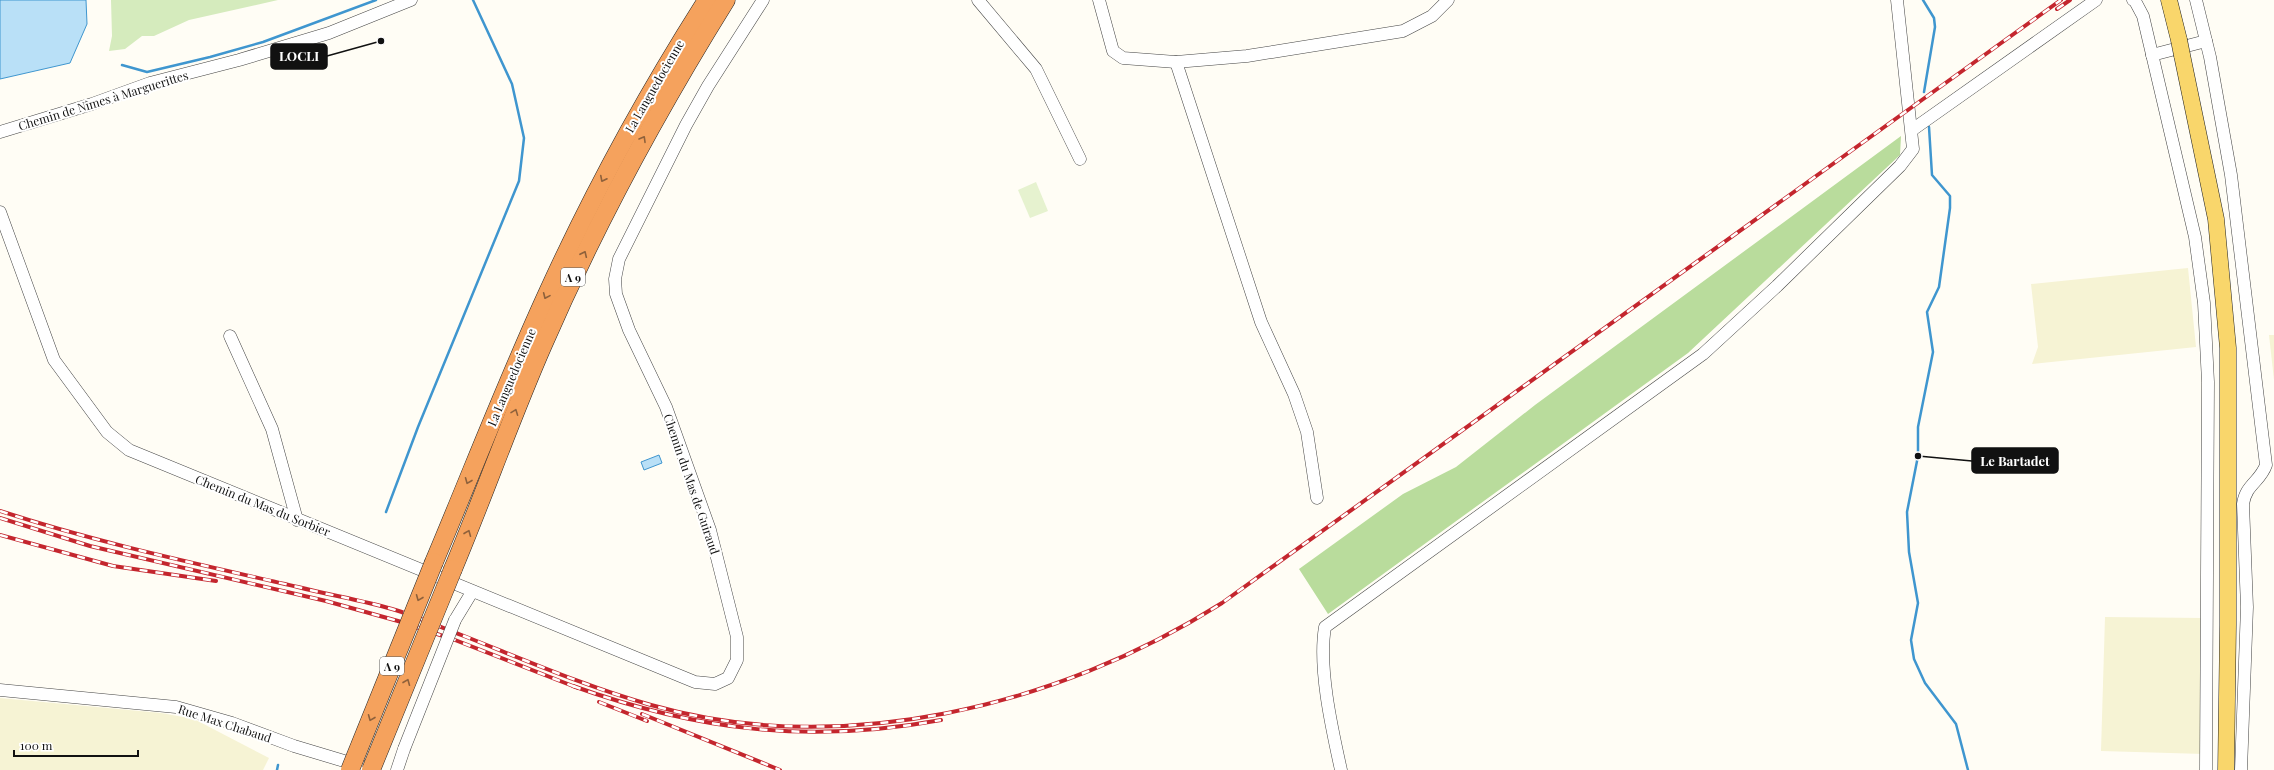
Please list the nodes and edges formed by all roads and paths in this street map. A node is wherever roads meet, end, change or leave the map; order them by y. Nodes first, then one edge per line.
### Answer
1 (411, 0) edge
2 (706, 0) edge
3 (726, 0) edge
4 (763, 0) edge
5 (978, 0) edge
6 (1099, 0) edge
7 (1448, 0) edge
8 (1897, 0) edge
9 (2096, 0) edge
10 (2132, 0) edge
11 (2169, 0) edge
12 (2196, 0) edge
13 (2206, 41) junction
14 (2152, 55) junction
15 (1176, 62) junction
16 (1912, 130) junction
17 (0, 132) edge
18 (1080, 158) dead end
19 (0, 212) edge
20 (230, 336) dead end
21 (1317, 498) dead end
22 (297, 520) junction
23 (472, 592) junction
24 (0, 690) edge
25 (350, 770) edge
26 (372, 770) edge
27 (397, 770) edge
28 (1341, 770) edge
29 (2206, 770) edge
30 (2226, 770) edge
31 (2241, 770) edge

1 - 17 street, Chemin de Nîmes à Marguerittes
2 -> 25 highway, La Languedocienne / A 9, bridge
26 -> 3 highway, La Languedocienne / A 9, bridge
4 - 23 street, Chemin du Mas de Guiraud
5 - 18 street
6 - 15 street
7 - 15 street
8 - 16 street
9 - 16 street
10 - 14 street
11 - 30 main road
12 - 13 street
13 - 14 street
13 - 31 street
14 - 29 street
15 - 21 street
16 - 28 street
19 - 22 street, Chemin du Mas du Sorbier
20 - 22 street
22 - 23 street, Chemin du Mas du Sorbier
23 - 27 street, bridge
24 - 26 street, Rue Max Chabaud

